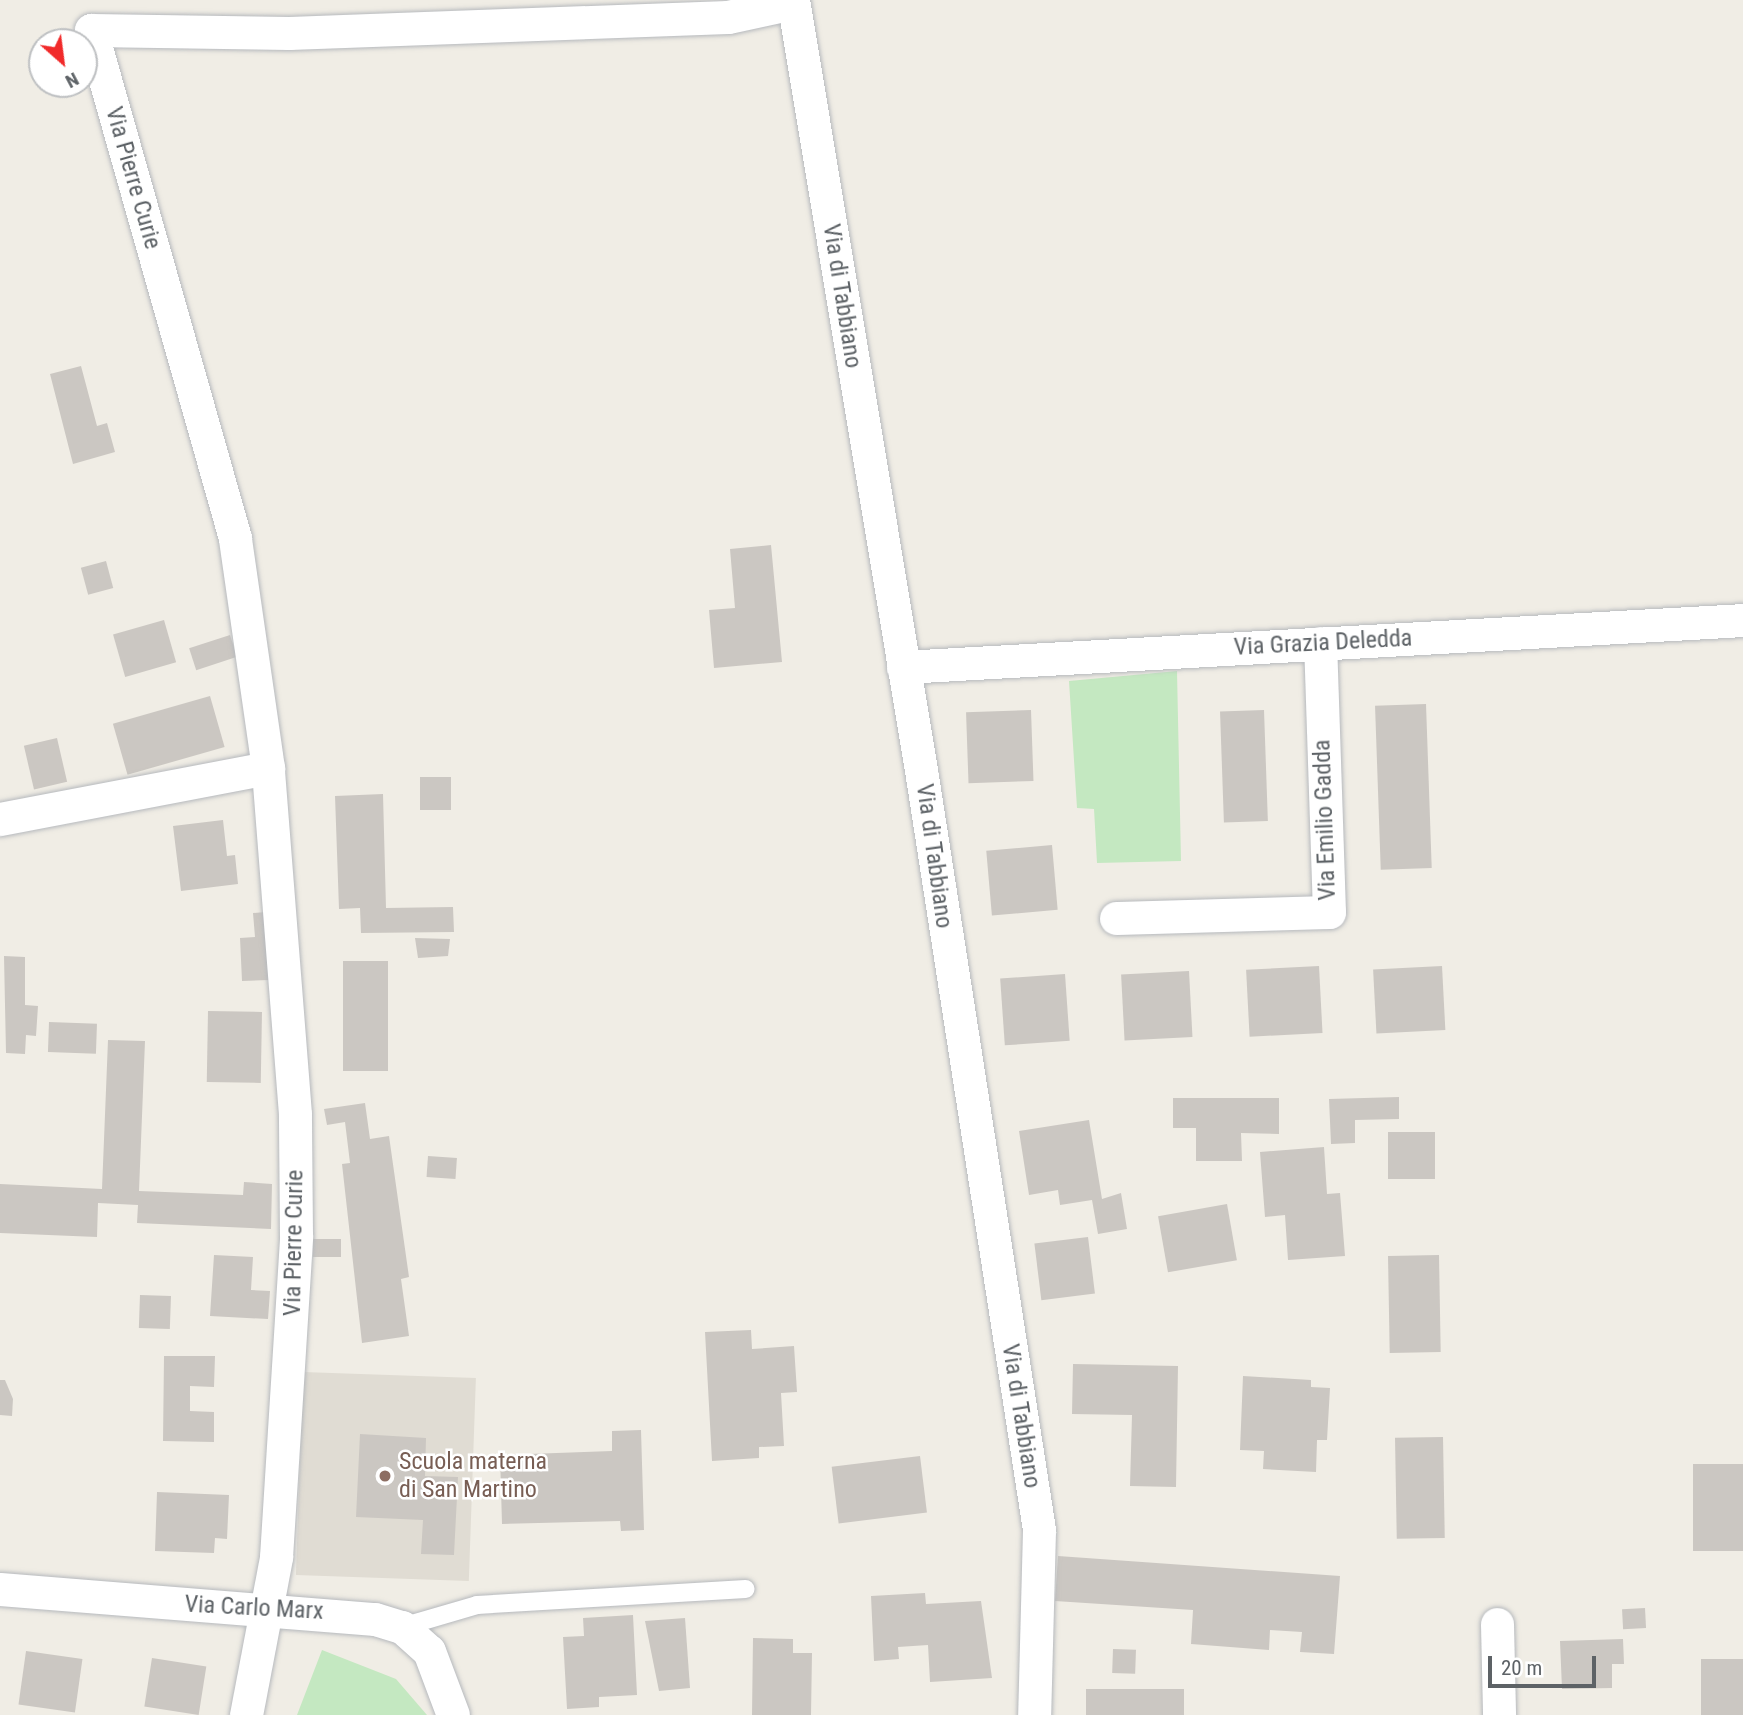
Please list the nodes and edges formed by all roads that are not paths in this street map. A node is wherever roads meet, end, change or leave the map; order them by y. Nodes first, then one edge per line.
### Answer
1 (793, 2) edge
2 (1743, 620) edge
3 (1320, 643) junction
4 (903, 667) junction
5 (268, 768) junction
6 (0, 819) edge
7 (1116, 918) dead end
8 (0, 1589) edge
9 (746, 1589) dead end
10 (267, 1608) junction
11 (1497, 1624) dead end
12 (402, 1627) junction
13 (246, 1715) edge
14 (453, 1715) edge
15 (1034, 1715) edge
16 (1499, 1715) edge

1 - 4 street, Via di Tabbiano
1 - 5 street, Via Pierre Curie
2 - 3 street, Via Grazia Deledda
3 - 4 street, Via Grazia Deledda
3 - 7 street, Via Emilio Gadda
4 - 15 street, Via di Tabbiano
5 - 6 street
5 - 10 street, Via Pierre Curie
8 - 10 street, Via Carlo Marx
9 - 12 lane
10 - 12 street, Via Carlo Marx
10 - 13 street, Via Pierre Curie
11 - 16 street
12 - 14 street

